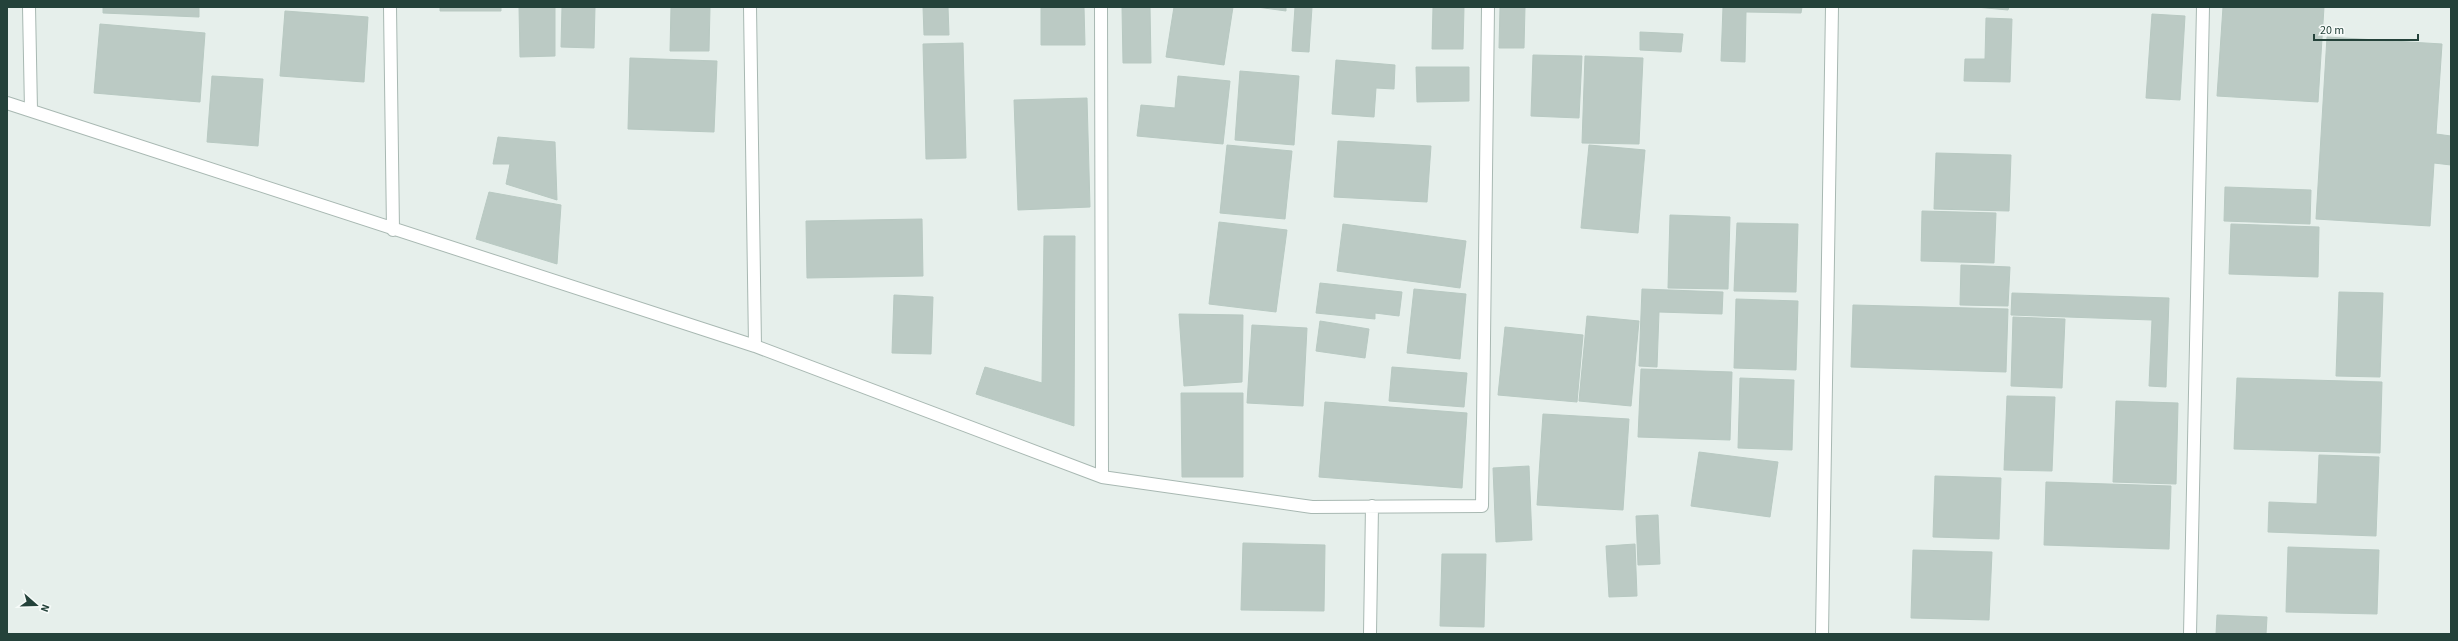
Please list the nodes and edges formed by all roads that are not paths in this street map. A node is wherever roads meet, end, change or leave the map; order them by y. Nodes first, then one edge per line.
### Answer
1 (29, 7) edge
2 (390, 7) edge
3 (750, 7) edge
4 (1101, 7) edge
5 (1488, 7) edge
6 (1832, 7) edge
7 (2203, 7) edge
8 (7, 103) edge
9 (31, 110) junction
10 (393, 230) junction
11 (754, 346) junction
12 (1102, 477) junction
13 (1372, 506) junction
14 (1370, 634) edge
15 (1822, 634) edge
16 (2190, 634) edge

1 - 9 street
2 - 10 street
3 - 11 street
4 - 12 street
5 - 13 street
6 - 15 street
7 - 16 street
8 - 9 street
9 - 10 street
10 - 11 street
11 - 12 street
12 - 13 street
13 - 14 street

